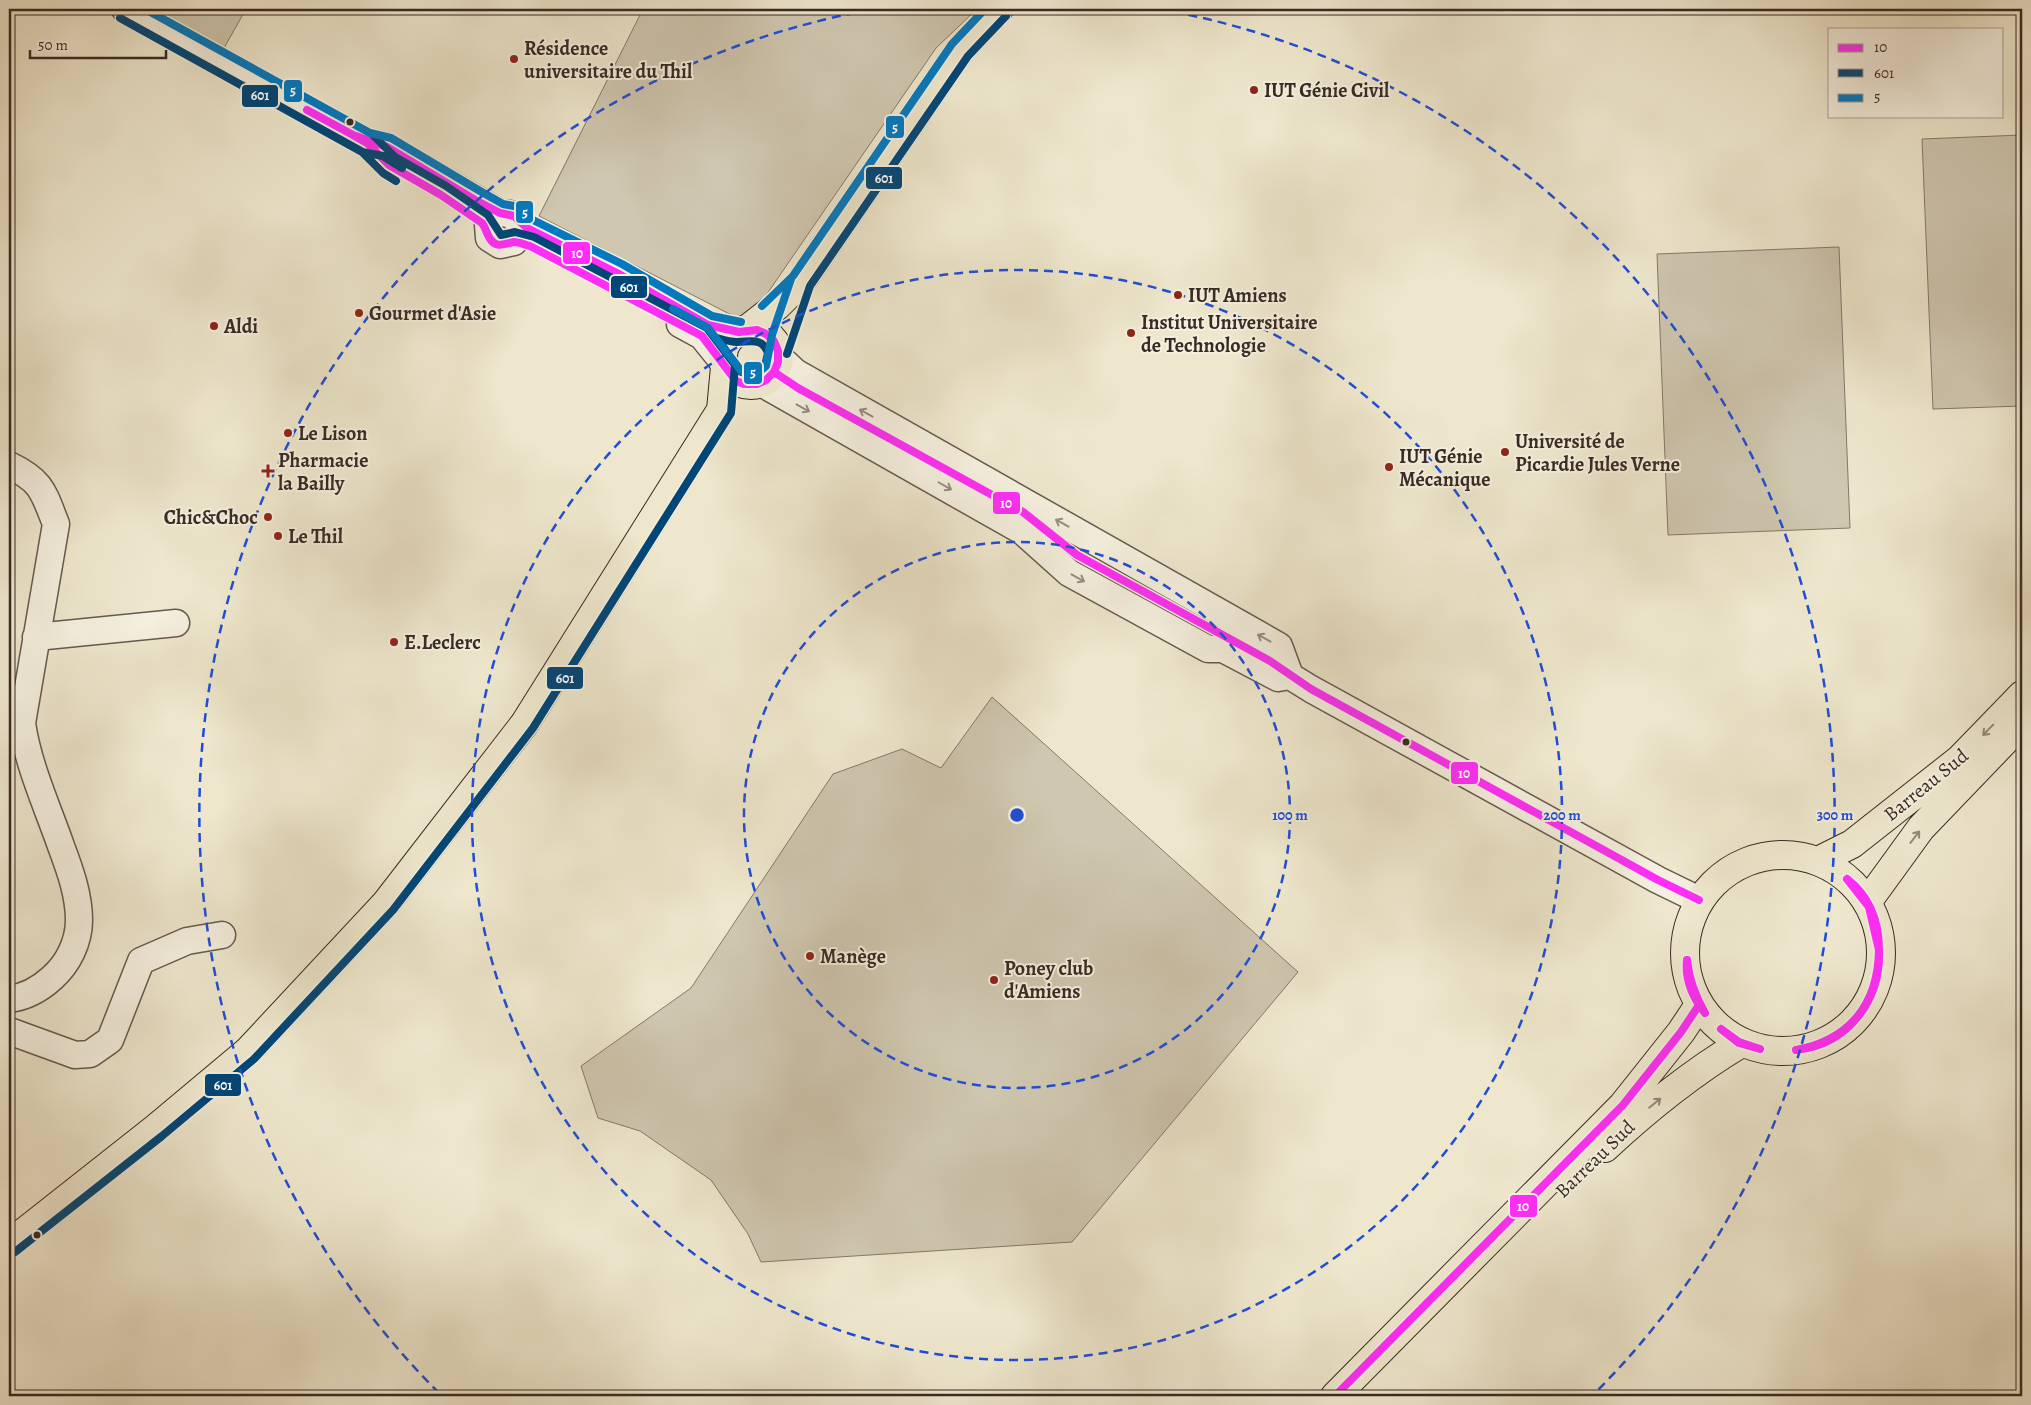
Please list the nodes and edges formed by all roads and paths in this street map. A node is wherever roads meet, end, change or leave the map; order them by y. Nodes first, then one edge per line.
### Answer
1 (125, 9) edge
2 (999, 9) edge
3 (505, 226) junction
4 (801, 282) junction
5 (742, 331) junction
6 (778, 354) junction
7 (724, 365) junction
8 (757, 384) junction
9 (721, 410) junction
10 (9, 465) edge
11 (176, 623) dead end
12 (36, 637) junction
13 (1290, 676) junction
14 (2022, 695) edge
15 (2022, 722) edge
16 (1818, 861) junction
17 (1699, 900) junction
18 (1868, 901) junction
19 (222, 935) dead end
20 (9, 999) edge
21 (1699, 1005) junction
22 (9, 1031) edge
23 (1740, 1044) junction
24 (9, 1244) edge
25 (1335, 1396) edge
26 (1358, 1396) edge

1 - 3 street
2 - 4 main road
3 - 5 street
3 - 7 street
4 - 5 main road
4 - 6 main road
5 - 6 main road
5 - 7 main road
6 - 8 main road
13 -> 6 street
7 - 8 main road
7 - 9 main road
8 - 9 main road
8 -> 13 street
9 - 24 main road
10 - 12 street
11 - 12 street
12 - 20 street
13 - 17 street
14 -> 16 main road, Barreau Sud
18 -> 15 main road, Barreau Sud
16 - 17 main road
16 - 18 main road
17 - 21 main road
18 - 23 main road
19 - 22 street
21 - 23 main road
21 - 25 main road, Barreau Sud
26 -> 23 main road, Barreau Sud

